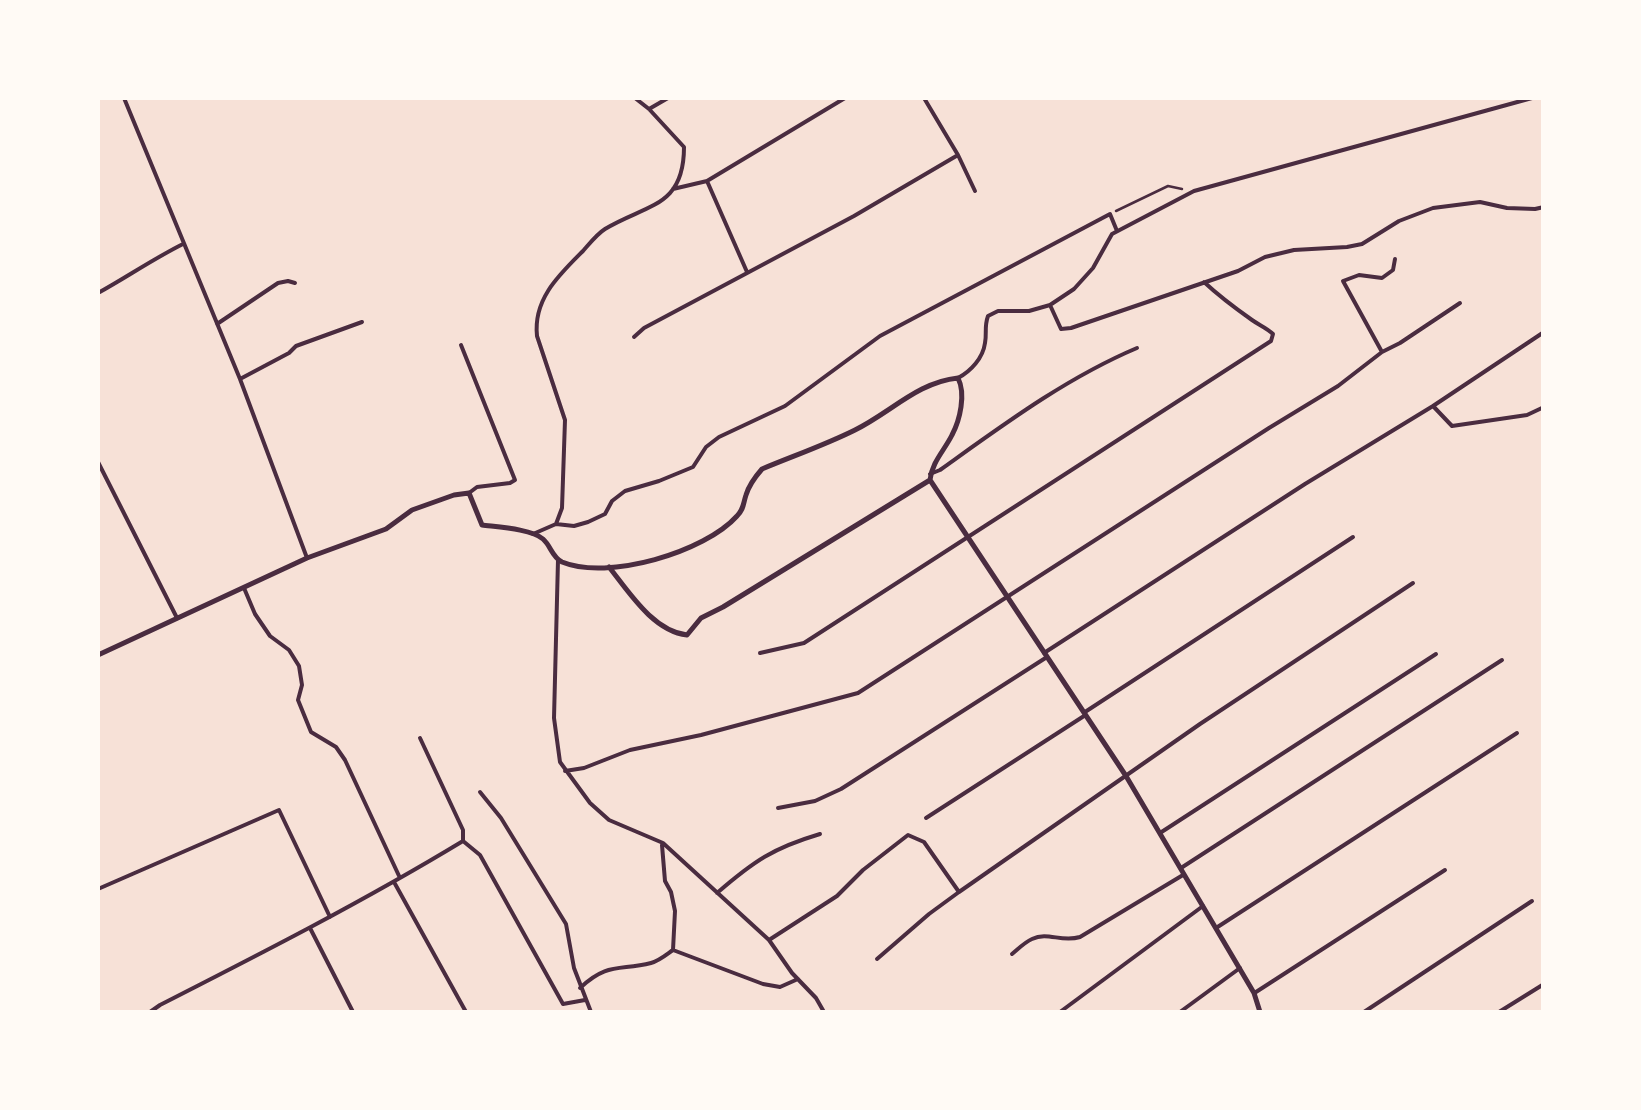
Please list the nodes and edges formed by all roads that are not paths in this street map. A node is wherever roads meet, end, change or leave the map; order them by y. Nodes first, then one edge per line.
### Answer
1 (124, 98) edge
2 (636, 98) edge
3 (668, 98) edge
4 (845, 98) edge
5 (924, 98) edge
6 (1532, 98) edge
7 (649, 108) junction
8 (958, 155) junction
9 (707, 181) junction
10 (673, 189) junction
11 (974, 191) dead end
12 (1544, 207) edge
13 (1117, 231) junction
14 (183, 244) junction
15 (1396, 259) dead end
16 (747, 272) junction
17 (1204, 282) junction
18 (294, 283) dead end
19 (98, 292) edge
20 (1460, 303) dead end
21 (1050, 304) junction
22 (362, 322) dead end
23 (217, 324) junction
24 (1544, 332) edge
25 (634, 337) dead end
26 (461, 345) dead end
27 (1137, 348) dead end
28 (1382, 352) junction
29 (958, 378) junction
30 (240, 380) junction
31 (1432, 406) junction
32 (1544, 408) edge
33 (98, 462) edge
34 (930, 477) junction
35 (470, 493) junction
36 (556, 524) junction
37 (533, 534) junction
38 (969, 536) junction
39 (1353, 537) dead end
40 (307, 558) junction
41 (558, 560) junction
42 (609, 567) junction
43 (1412, 584) dead end
44 (244, 588) junction
45 (1008, 597) junction
46 (177, 618) junction
47 (760, 653) dead end
48 (1436, 654) dead end
49 (98, 655) edge
50 (1045, 655) junction
51 (1502, 660) dead end
52 (1084, 714) junction
53 (1518, 733) dead end
54 (420, 738) dead end
55 (565, 771) junction
56 (1126, 776) junction
57 (480, 792) dead end
58 (778, 808) dead end
59 (926, 818) dead end
60 (1160, 833) junction
61 (820, 834) dead end
62 (462, 841) junction
63 (663, 843) junction
64 (1445, 870) dead end
65 (1183, 871) junction
66 (398, 880) junction
67 (98, 889) edge
68 (959, 892) junction
69 (717, 894) junction
70 (1532, 901) dead end
71 (1203, 906) junction
72 (330, 917) junction
73 (310, 928) junction
74 (1216, 928) junction
75 (769, 940) junction
76 (673, 950) junction
77 (1012, 954) dead end
78 (876, 959) dead end
79 (1240, 968) junction
80 (798, 979) junction
81 (1544, 984) edge
82 (580, 988) junction
83 (1254, 992) junction
84 (585, 1000) junction
85 (150, 1012) edge
86 (353, 1012) edge
87 (466, 1012) edge
88 (591, 1012) edge
89 (824, 1012) edge
90 (1060, 1012) edge
91 (1180, 1012) edge
92 (1260, 1012) edge
93 (1364, 1012) edge
94 (1500, 1012) edge

1 - 14 street
2 - 7 street
3 - 7 street
4 - 9 street
5 - 8 street
6 - 13 street
7 - 10 street
8 - 11 street
8 - 16 street
9 - 10 street
9 - 16 street
10 - 36 street
12 - 17 street
13 - 21 street
13 - 36 street
14 - 19 street
14 - 23 street
15 - 28 street
16 - 25 street
17 - 21 street
17 - 38 street
18 - 23 street
20 - 28 street
21 - 29 street
22 - 30 street
23 - 30 street
24 - 31 street
26 - 35 street
27 - 34 street
28 - 45 street
29 - 34 street
29 - 42 street
30 - 40 street
31 - 32 street
31 - 50 street
33 - 46 street
34 - 38 street
34 - 42 street
35 - 37 street
35 - 40 street
36 - 37 street
37 - 41 street
38 - 45 street
38 - 47 street
39 - 52 street
40 - 44 street
41 - 42 street
41 - 55 street
43 - 56 street
44 - 46 street
44 - 66 street
45 - 50 street
45 - 55 street
46 - 49 street
48 - 60 street
50 - 52 street
50 - 58 street
51 - 65 street
52 - 56 street
52 - 59 street
53 - 74 street
54 - 62 street
55 - 63 street
56 - 60 street
56 - 68 street
57 - 82 street
60 - 65 street
61 - 69 street
62 - 66 street
62 - 84 street
63 - 69 street
63 - 76 street
64 - 83 street
65 - 71 street
65 - 77 street
66 - 72 street
66 - 87 street
67 - 72 street
68 - 75 street
68 - 78 street
69 - 75 street
70 - 93 street
71 - 74 street
71 - 90 street
72 - 73 street
73 - 85 street
73 - 86 street
74 - 79 street
75 - 80 street
76 - 80 street
76 - 82 street
79 - 83 street
79 - 91 street
80 - 89 street
81 - 94 street
82 - 84 street
83 - 92 street
84 - 88 street

